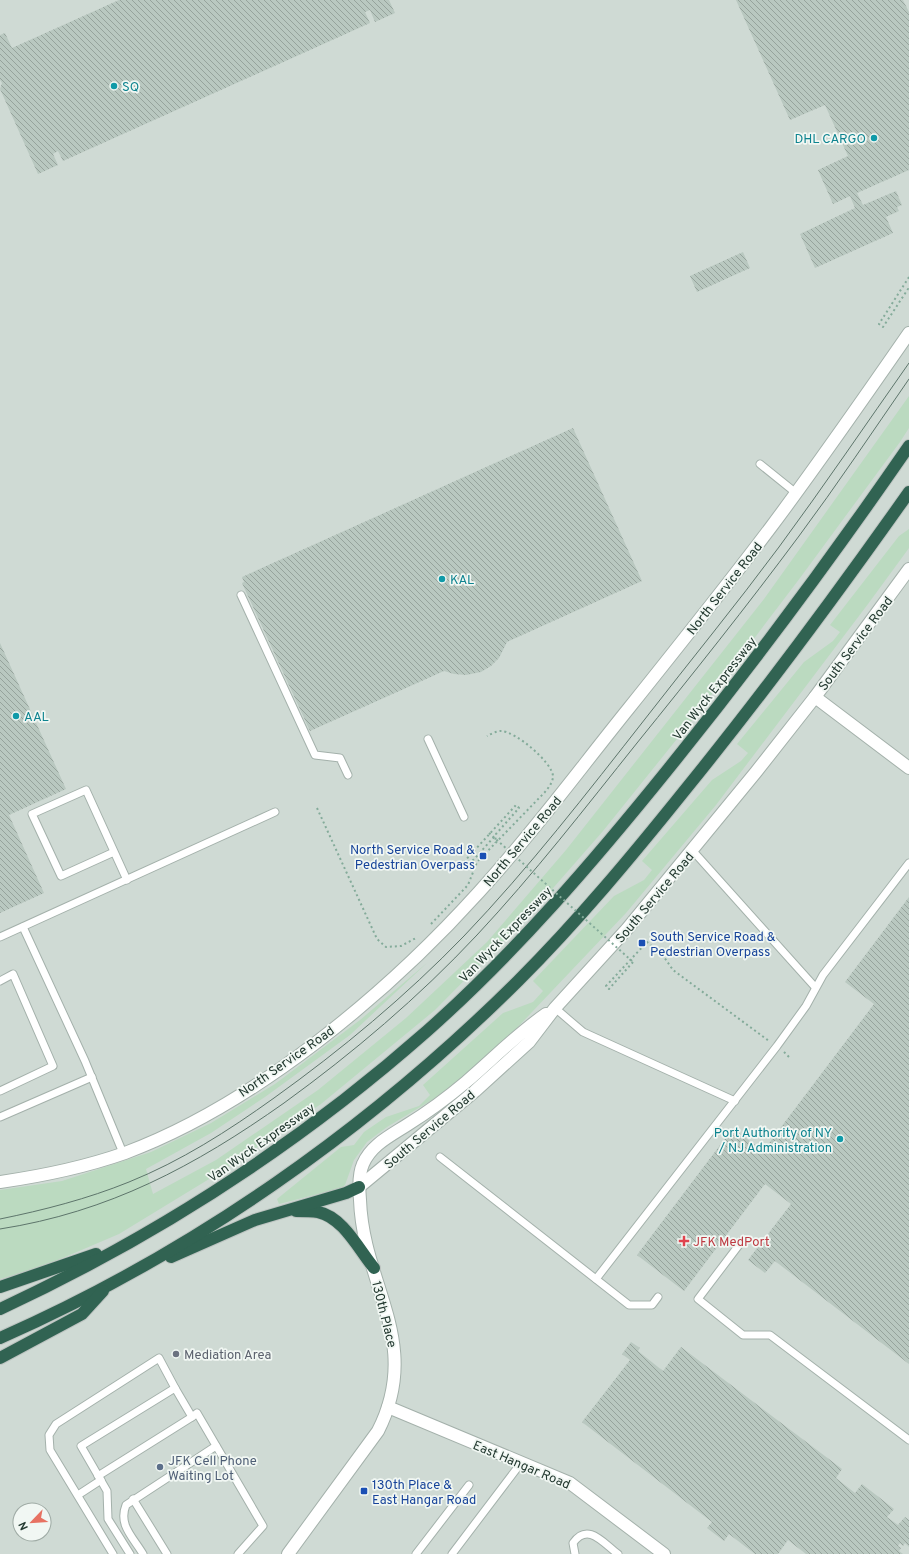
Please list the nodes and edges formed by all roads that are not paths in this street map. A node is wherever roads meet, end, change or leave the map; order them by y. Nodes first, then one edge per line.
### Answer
1 (909, 333) edge
2 (909, 446) edge
3 (760, 464) dead end
4 (909, 492) edge
5 (796, 493) junction
6 (909, 569) edge
7 (241, 595) dead end
8 (815, 697) junction
9 (428, 739) dead end
10 (909, 768) edge
11 (348, 775) dead end
12 (275, 812) dead end
13 (464, 817) dead end
14 (693, 851) junction
15 (114, 852) junction
16 (909, 863) edge
17 (127, 880) junction
18 (23, 927) junction
19 (0, 937) edge
20 (0, 981) edge
21 (815, 987) junction
22 (555, 1008) junction
23 (92, 1078) junction
24 (0, 1091) edge
25 (735, 1100) junction
26 (0, 1117) edge
27 (123, 1154) junction
28 (440, 1157) dead end
29 (0, 1182) edge
30 (359, 1187) junction
31 (287, 1211) junction
32 (139, 1238) junction
33 (742, 1241) dead end
34 (374, 1268) junction
35 (129, 1274) junction
36 (596, 1279) junction
37 (110, 1284) junction
38 (0, 1287) edge
39 (658, 1297) dead end
40 (0, 1309) edge
41 (0, 1338) edge
42 (0, 1358) edge
43 (175, 1388) junction
44 (388, 1407) junction
45 (192, 1417) junction
46 (909, 1440) edge
47 (216, 1446) junction
48 (522, 1463) junction
49 (99, 1478) junction
50 (469, 1485) dead end
51 (78, 1495) junction
52 (133, 1499) junction
53 (573, 1553) edge
54 (113, 1554) edge
55 (130, 1554) edge
56 (143, 1554) edge
57 (167, 1554) edge
58 (238, 1554) edge
59 (288, 1554) edge
60 (416, 1554) edge
61 (452, 1554) edge
62 (618, 1554) edge
63 (664, 1554) edge

1 - 5 street, North Service Road
2 - 32 highway, Van Wyck Expressway
3 - 5 lane
4 - 35 highway
5 - 27 street, North Service Road
6 - 8 street, South Service Road
7 - 11 lane
8 - 10 street
8 - 14 street, South Service Road
9 - 13 lane
12 - 17 lane
14 - 21 lane
14 - 22 street, South Service Road
15 - 15 lane
15 - 17 lane
16 - 21 lane
17 - 18 lane
18 - 19 lane
18 - 23 lane
20 - 24 lane
21 - 25 lane
22 - 25 lane
22 - 30 street, South Service Road
22 - 30 street, 130th Place
23 - 26 lane
23 - 27 lane
25 - 36 lane
27 - 29 street, North Service Road
28 - 36 lane
30 - 31 highway
30 - 34 street, 130th Place
31 - 34 highway
31 - 35 highway
32 - 38 highway
32 - 40 highway, Van Wyck Expressway
33 - 46 lane
34 - 44 street, 130th Place
35 - 37 highway
36 - 39 lane
37 - 41 highway
37 - 42 highway
43 - 45 lane
43 - 49 lane
43 - 51 lane
44 - 48 street, East Hangar Road
44 - 59 street, 130th Place
45 - 47 lane
45 - 49 lane
47 - 52 lane
47 - 58 lane
48 - 61 lane
48 - 63 street, East Hangar Road
49 - 51 lane
49 - 55 lane
50 - 60 lane
51 - 54 lane
52 - 56 lane
52 - 57 lane
53 - 62 lane

